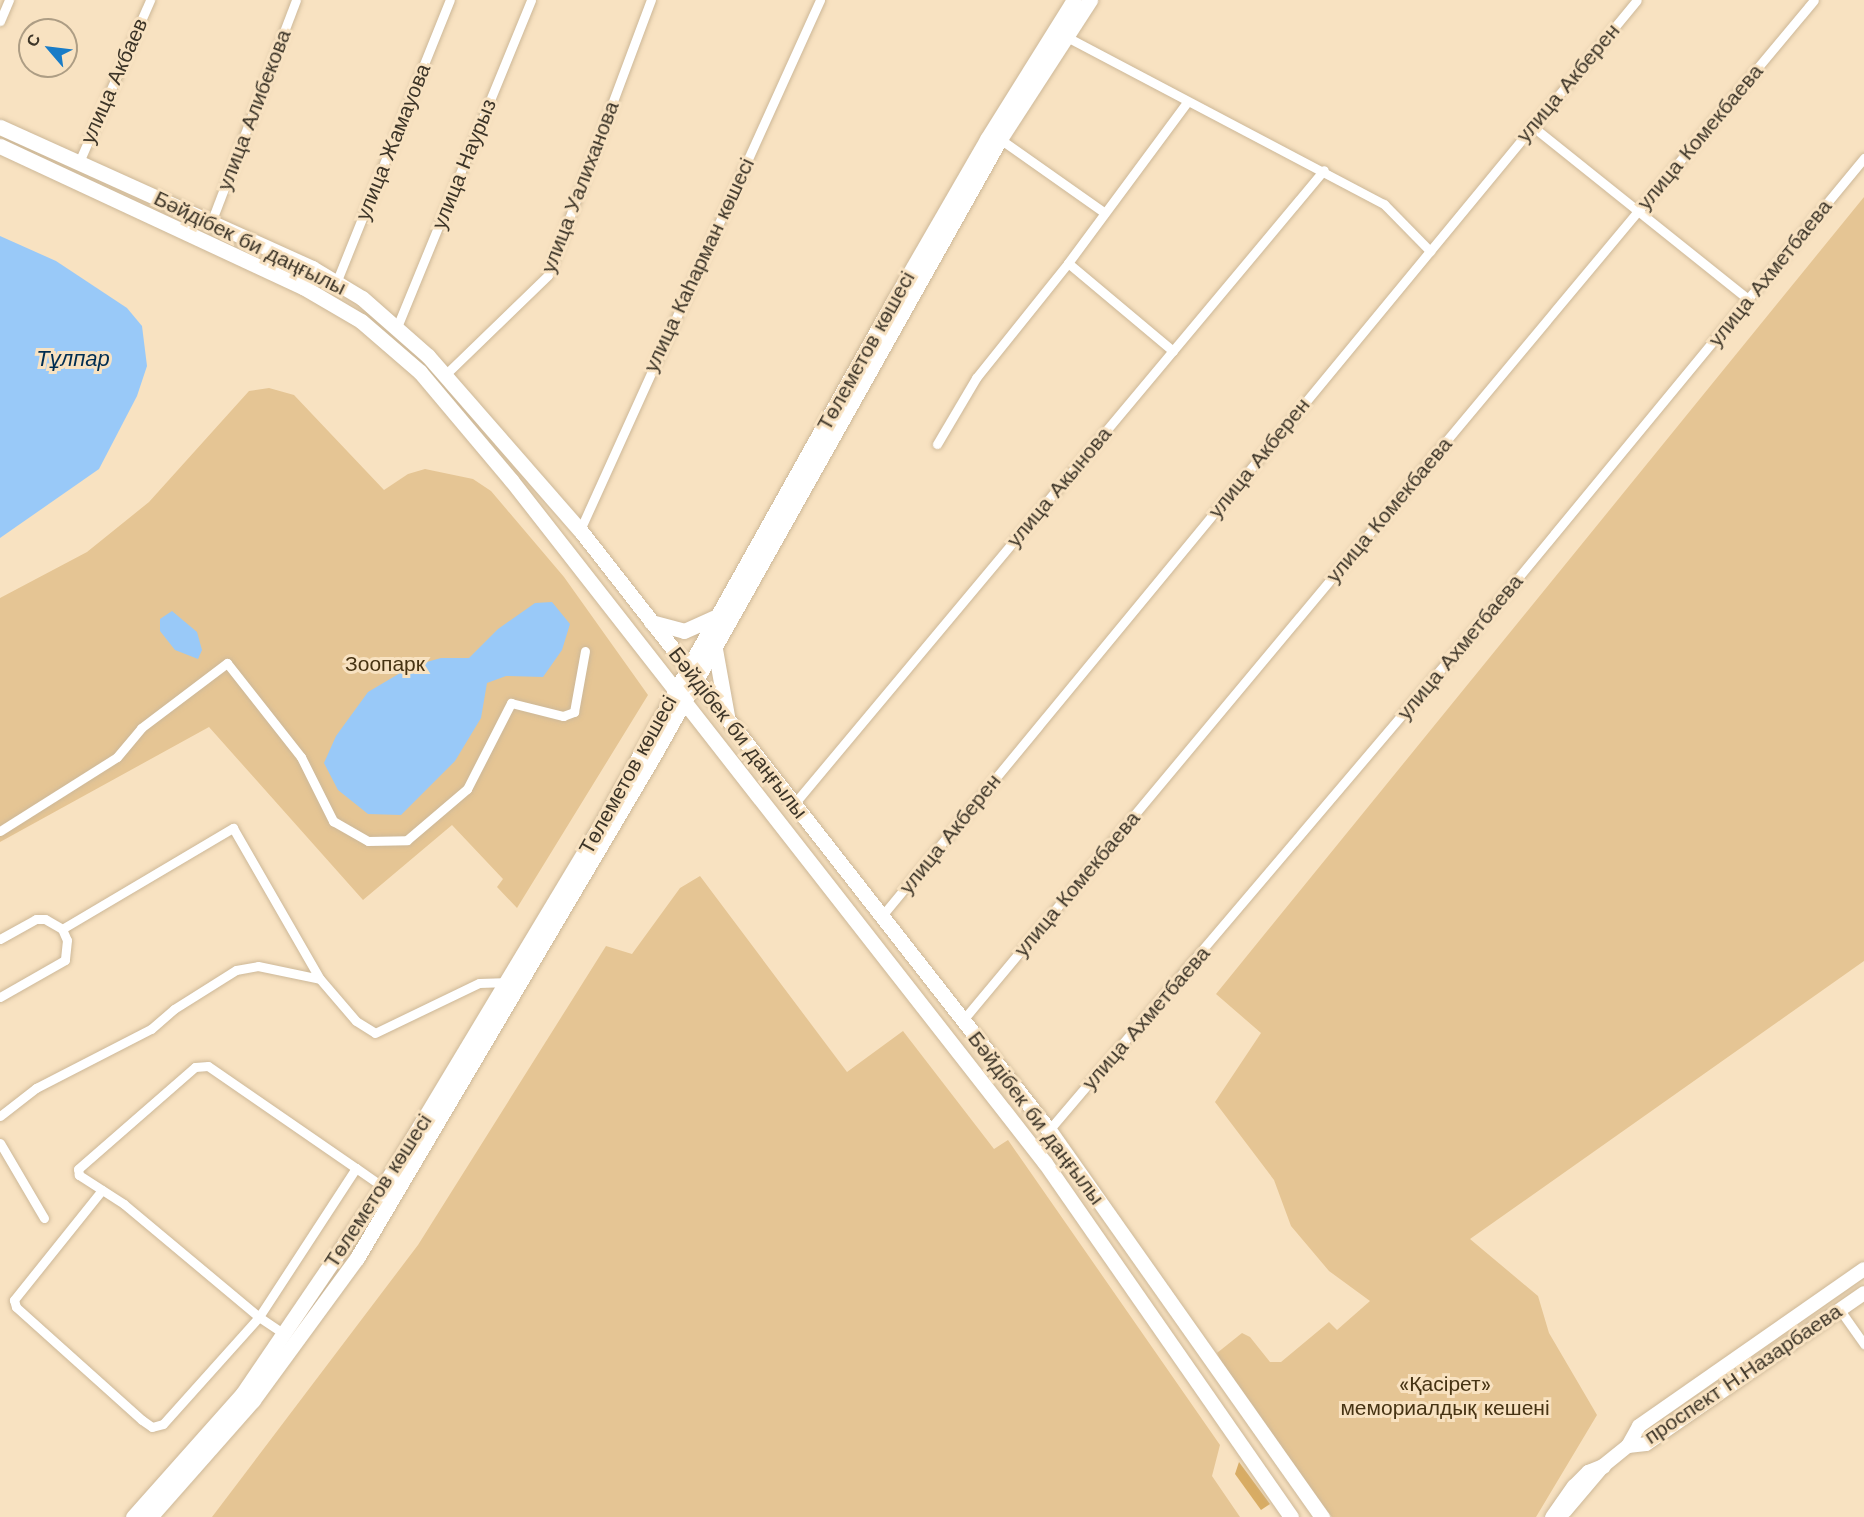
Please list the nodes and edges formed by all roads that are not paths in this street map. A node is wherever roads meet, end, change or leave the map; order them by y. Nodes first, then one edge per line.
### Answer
1 (9, 0) edge
2 (150, 0) edge
3 (297, 0) edge
4 (450, 0) edge
5 (531, 0) edge
6 (651, 0) edge
7 (820, 0) edge
8 (1074, 0) edge
9 (1090, 0) edge
10 (1636, 0) edge
11 (1808, 2) edge
12 (0, 21) edge
13 (1065, 36) junction
14 (1187, 102) junction
15 (1532, 126) junction
16 (0, 127) edge
17 (1000, 139) junction
18 (0, 146) edge
19 (1864, 158) edge
20 (79, 162) junction
21 (1324, 170) junction
22 (1639, 211) junction
23 (1105, 213) junction
24 (212, 220) junction
25 (1430, 251) junction
26 (1068, 263) junction
27 (336, 283) junction
28 (1749, 300) junction
29 (397, 327) junction
30 (1173, 351) junction
31 (446, 374) junction
32 (937, 444) dead end
33 (580, 530) junction
34 (715, 617) junction
35 (650, 621) junction
36 (715, 649) junction
37 (585, 651) dead end
38 (692, 675) junction
39 (679, 697) junction
40 (728, 722) junction
41 (794, 804) junction
42 (0, 831) edge
43 (843, 867) junction
44 (826, 884) junction
45 (881, 917) junction
46 (62, 929) junction
47 (0, 939) edge
48 (320, 980) junction
49 (509, 982) junction
50 (0, 997) edge
51 (963, 1020) junction
52 (0, 1116) edge
53 (1049, 1130) junction
54 (0, 1143) edge
55 (356, 1168) junction
56 (383, 1187) junction
57 (102, 1190) junction
58 (44, 1218) dead end
59 (1864, 1269) edge
60 (1864, 1293) edge
61 (1840, 1310) junction
62 (259, 1317) junction
63 (286, 1335) junction
64 (1864, 1344) edge
65 (1628, 1446) junction
66 (1602, 1466) junction
67 (134, 1517) edge
68 (150, 1517) edge
69 (1291, 1517) edge
70 (1323, 1517) edge
71 (1552, 1517) edge
72 (1560, 1517) edge

1 - 12 street
2 - 20 street, улица Акбаев
3 - 24 street, улица Алибекова
4 - 27 street, улица Жамауова
5 - 29 street, улица Наурыз
6 - 31 street, улица Уалиханова
7 - 33 street, улица Каһарман көшесі
8 - 34 main road, Төлеметов көшесі
9 - 13 main road, Төлеметов көшесі
10 - 15 street, улица Акберен
11 - 22 street, улица Комекбаева
13 - 14 street
13 - 17 main road, Төлеметов көшесі
14 - 21 street
14 - 23 street
15 - 22 street
15 - 25 street, улица Акберен
16 - 20 main road, Бәйдібек би даңғылы
17 - 23 street
17 - 36 main road, Төлеметов көшесі
18 - 39 main road, Бәйдібек би даңғылы
19 - 28 street, улица Ахметбаева
20 - 24 main road, Бәйдібек би даңғылы
21 - 25 street
21 - 30 street, улица Акынова
22 - 28 street
22 - 51 street, улица Комекбаева
23 - 26 street
24 - 27 main road, Бәйдібек би даңғылы
25 - 45 street, улица Акберен
26 - 30 street
26 - 32 street
27 - 29 main road, Бәйдібек би даңғылы
28 - 53 street, улица Ахметбаева
29 - 31 main road, Бәйдібек би даңғылы
30 - 41 street, улица Акынова
31 - 33 main road, Бәйдібек би даңғылы
33 - 35 main road, Бәйдібек би даңғылы
34 - 35 main road
34 - 38 main road, Төлеметов көшесі
35 - 38 main road, Бәйдібек би даңғылы
36 - 38 main road, Төлеметов көшесі
36 - 40 main road
37 - 42 street
38 - 39 main road, Төлеметов көшесі
38 - 40 main road, Бәйдібек би даңғылы
39 - 44 main road, Бәйдібек би даңғылы
39 - 49 main road, Төлеметов көшесі
39 - 68 main road, Төлеметов көшесі
40 - 41 main road, Бәйдібек би даңғылы
41 - 43 main road, Бәйдібек би даңғылы
43 - 44 main road
43 - 45 main road, Бәйдібек би даңғылы
44 - 69 main road, Бәйдібек би даңғылы
45 - 51 main road, Бәйдібек би даңғылы
46 - 47 street
46 - 48 street
46 - 50 street
48 - 49 street
48 - 52 street
49 - 56 main road, Төлеметов көшесі
51 - 53 main road, Бәйдібек би даңғылы
53 - 70 main road, Бәйдібек би даңғылы
54 - 58 street
55 - 56 street
55 - 57 street
55 - 62 street
56 - 63 main road, Төлеметов көшесі
57 - 62 street
57 - 62 street
59 - 65 main road, проспект Н.Назарбаева
60 - 61 main road, проспект Н.Назарбаева
61 - 64 street
61 - 65 main road, проспект Н.Назарбаева
62 - 63 street
63 - 67 main road, Төлеметов көшесі
65 - 66 main road
66 - 71 main road
66 - 72 main road

